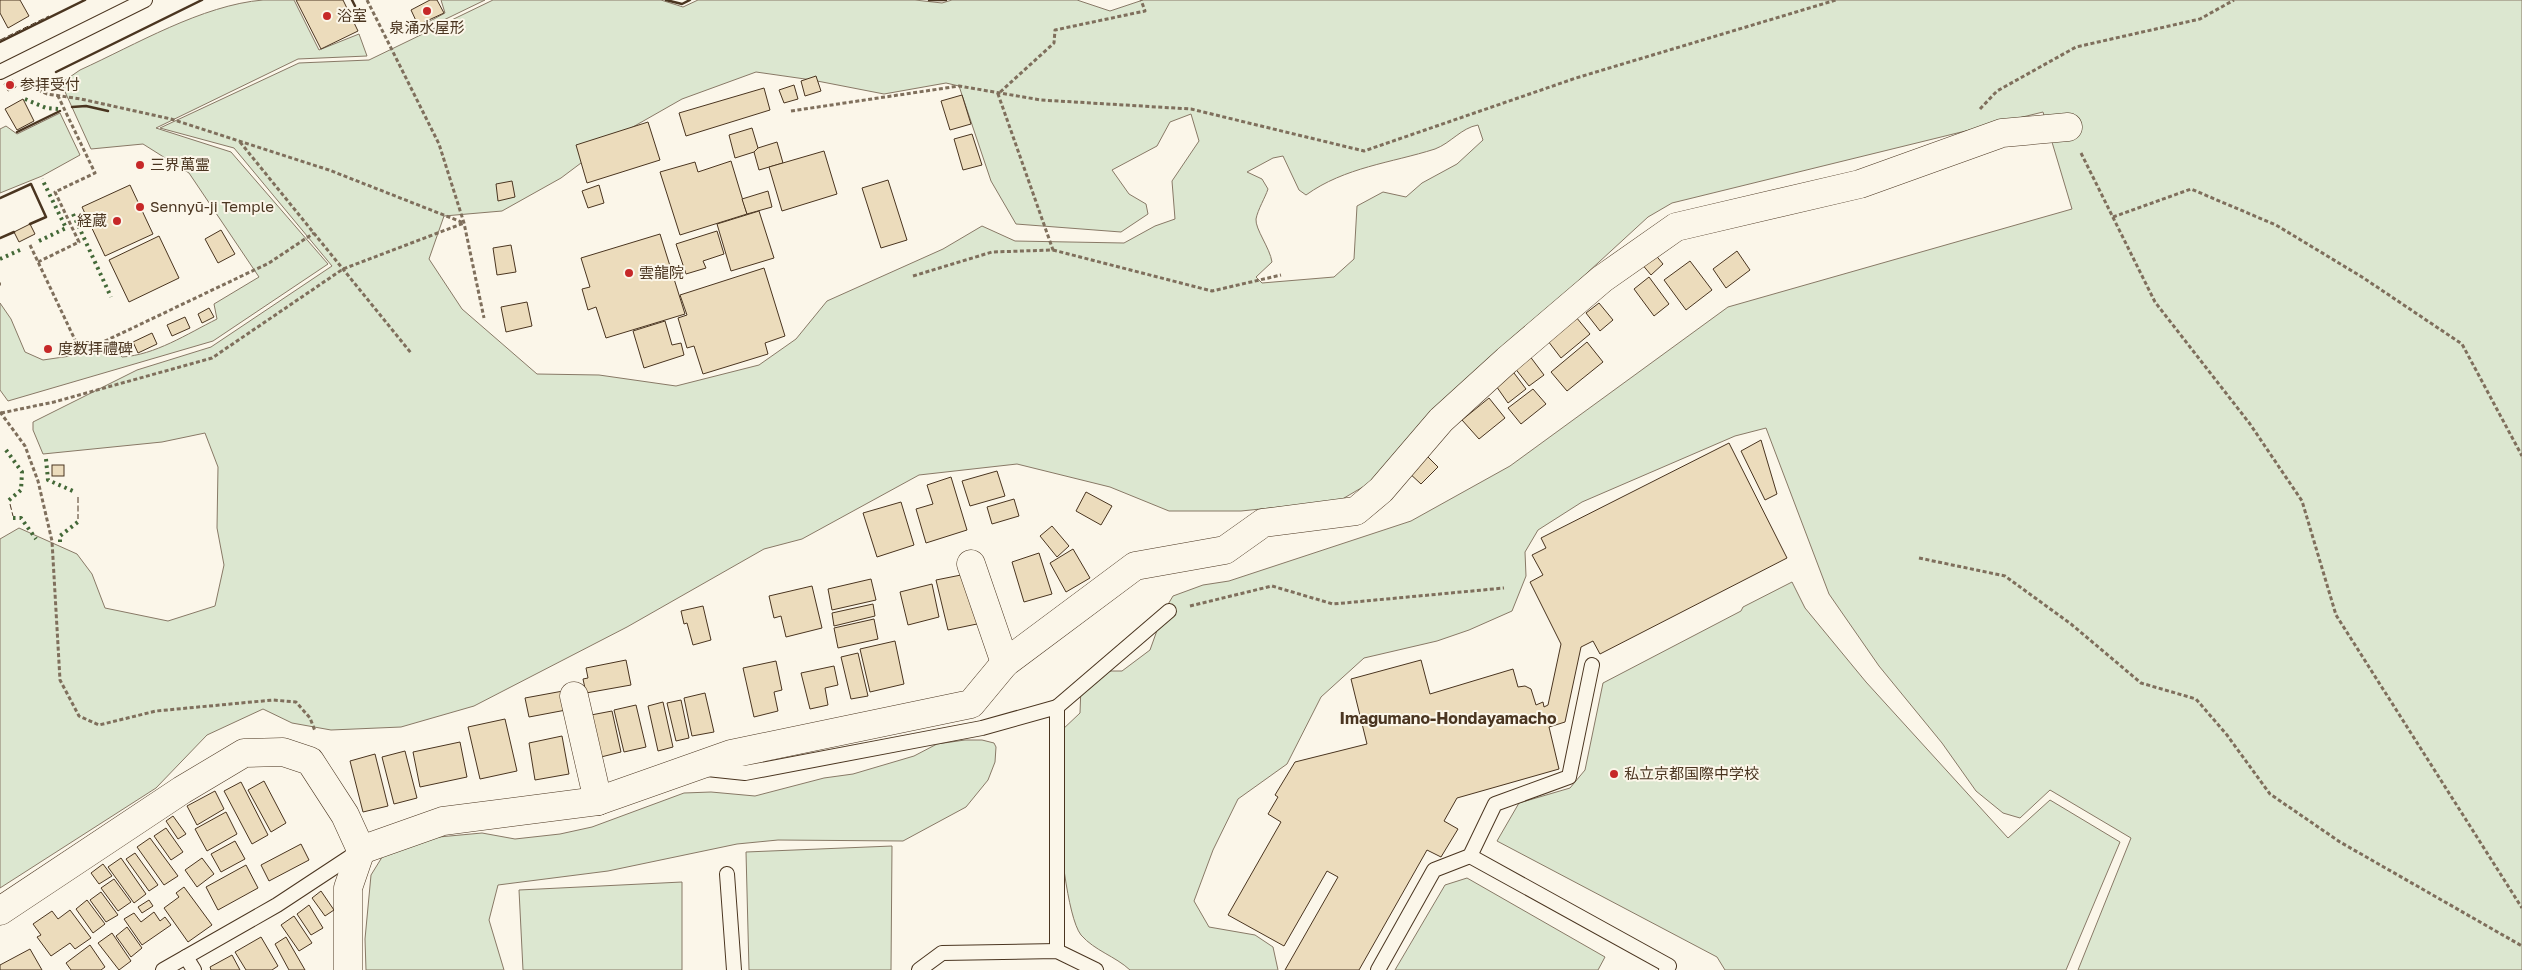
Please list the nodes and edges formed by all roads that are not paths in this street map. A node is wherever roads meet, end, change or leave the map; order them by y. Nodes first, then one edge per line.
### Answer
1 (145, 0) edge
2 (6, 68) edge
3 (2068, 128) road end
4 (970, 564) dead end
5 (1169, 611) road end
6 (1004, 663) junction
7 (1592, 665) dead end
8 (574, 696) dead end
9 (1057, 706) junction
10 (696, 768) junction
11 (598, 801) junction
12 (361, 850) junction
13 (1470, 856) junction
14 (727, 874) dead end
15 (0, 911) edge
16 (1057, 951) junction
17 (186, 957) junction
18 (1070, 964) edge
19 (163, 970) edge
20 (194, 970) edge
21 (348, 970) edge
22 (734, 970) edge
23 (919, 970) edge
24 (1096, 970) edge
25 (1378, 970) edge
26 (1666, 970) edge

1 - 2 lane
3 - 6 street
4 - 6 street
5 - 9 lane
6 - 10 street
7 - 13 lane
8 - 11 street
9 - 10 lane
9 - 16 lane
10 - 11 street
11 - 12 street
12 - 15 street
12 - 17 lane
12 - 21 street
13 - 25 lane
13 - 26 lane
14 - 22 lane
16 - 18 lane
16 - 23 lane
17 - 19 lane
17 - 20 lane
18 - 24 lane

